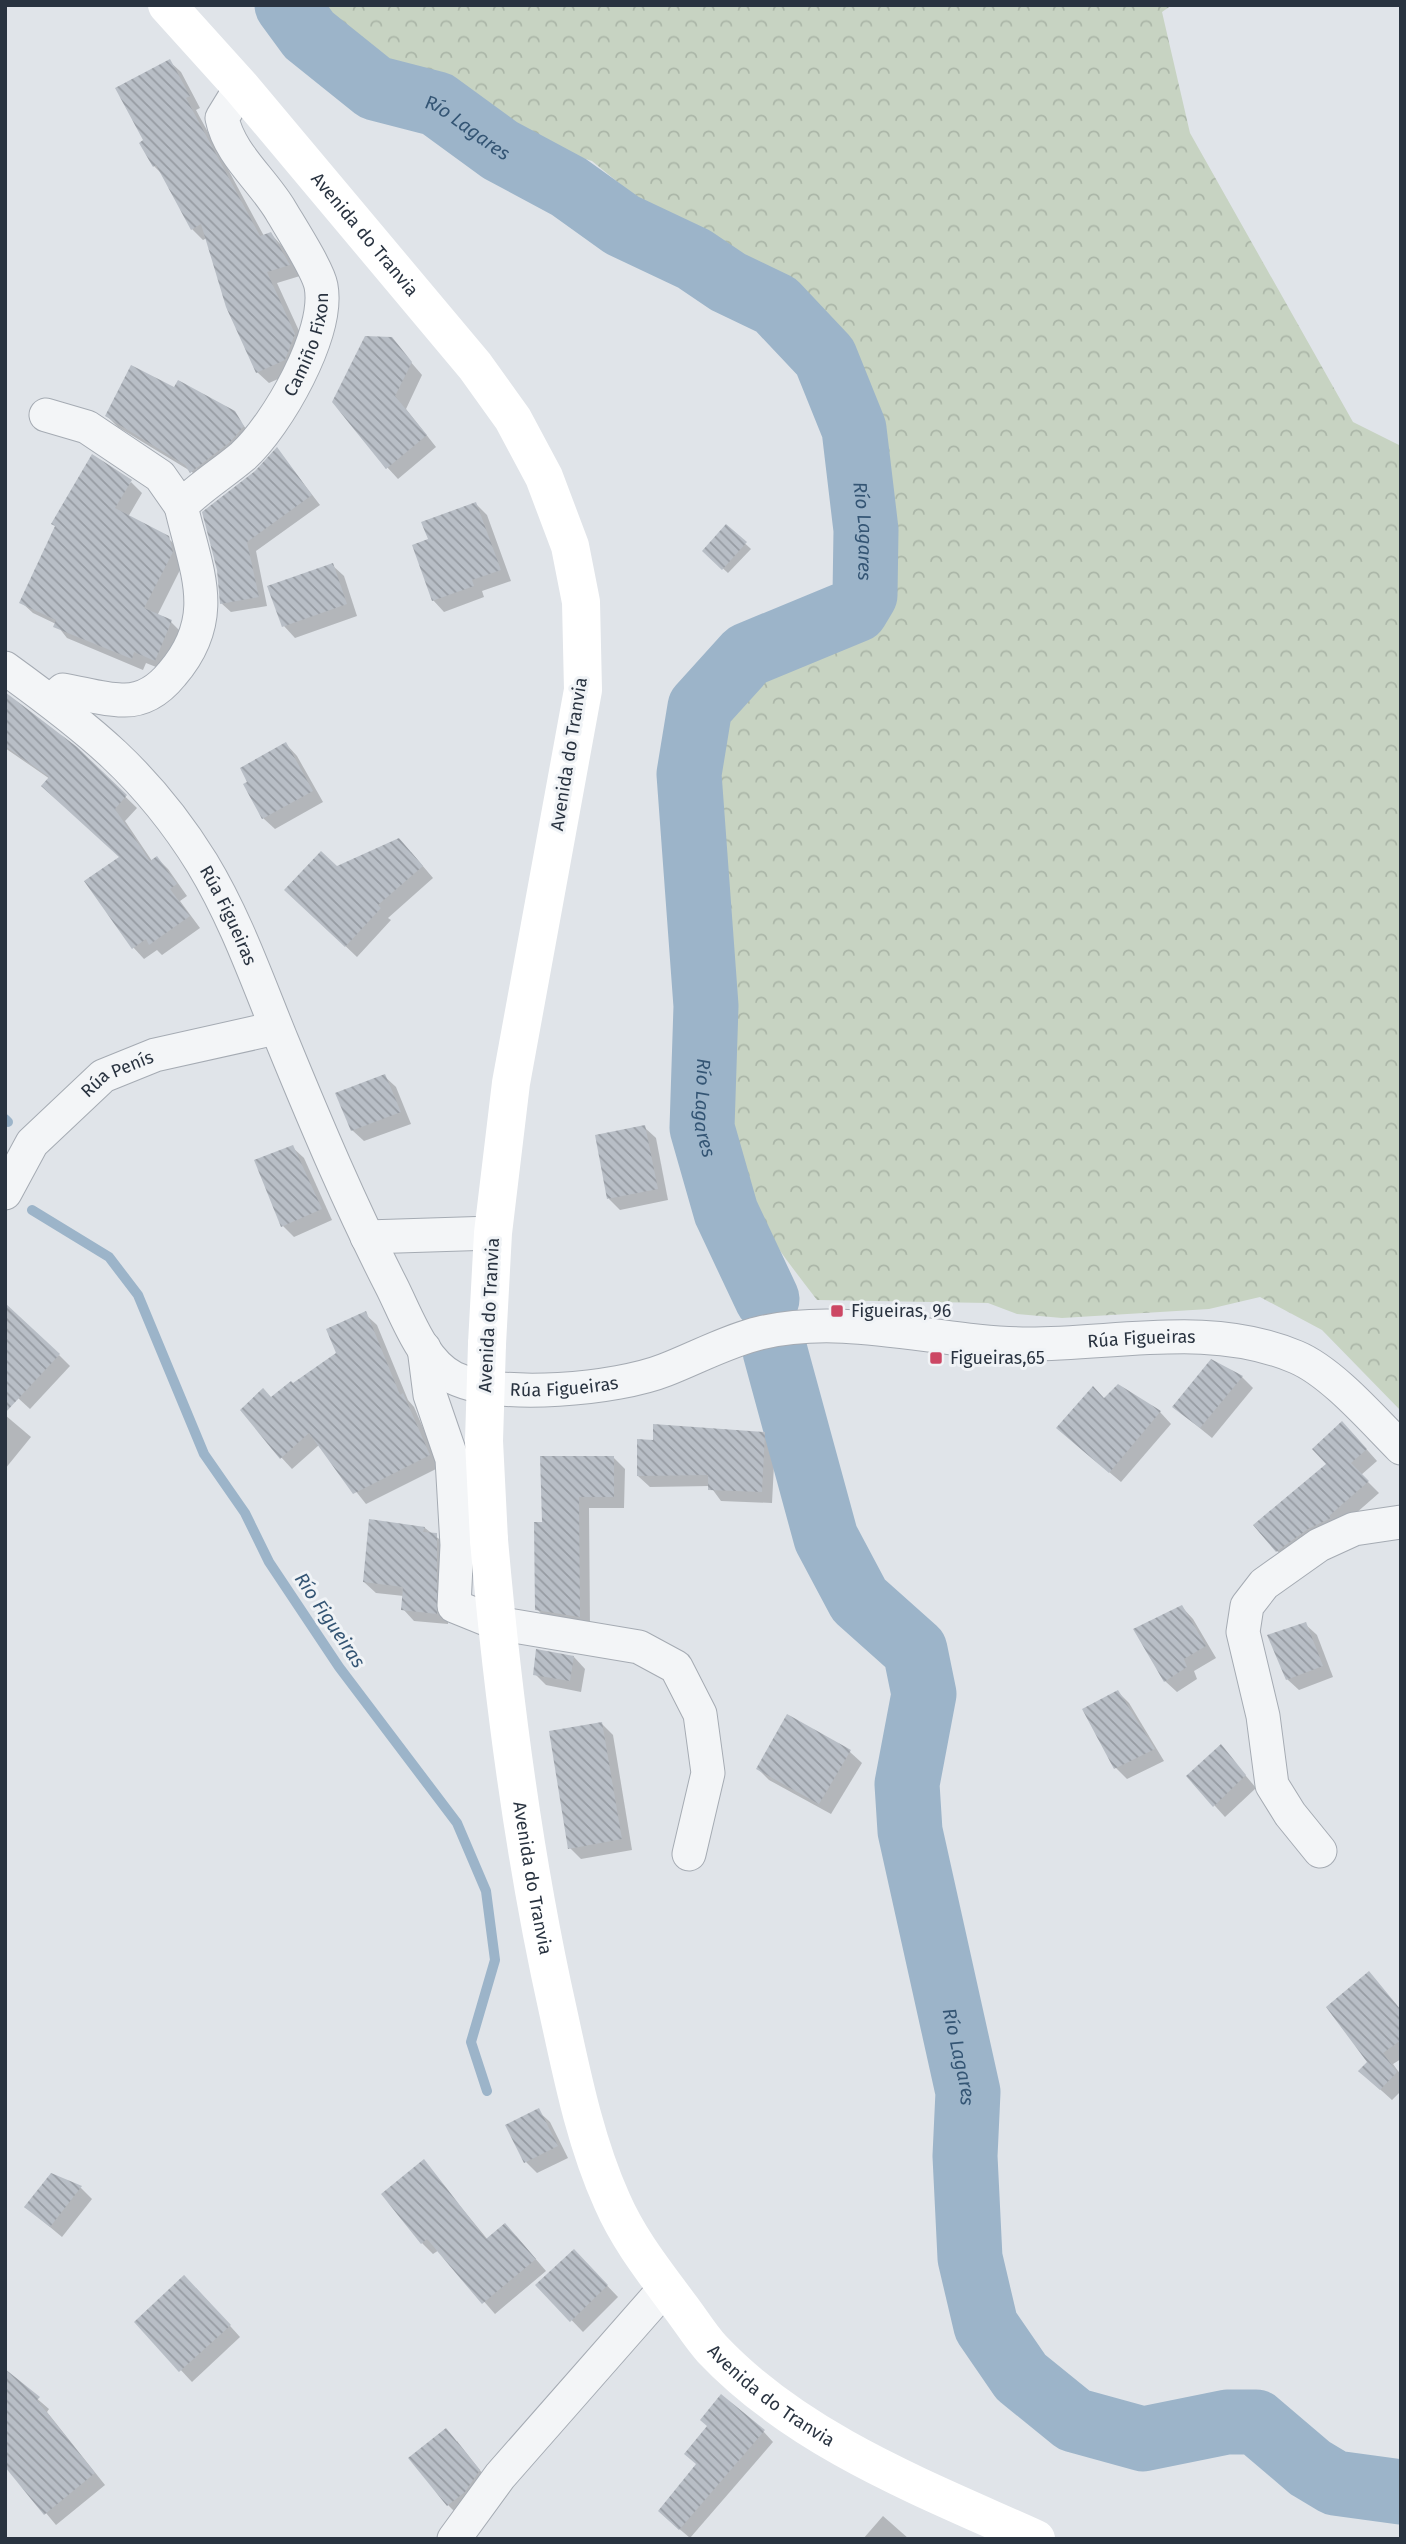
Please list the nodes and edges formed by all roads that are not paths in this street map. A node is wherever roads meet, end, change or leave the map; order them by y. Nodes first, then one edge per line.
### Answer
1 (167, 5) edge
2 (241, 87) junction
3 (46, 415) dead end
4 (181, 506) junction
5 (5, 668) edge
6 (51, 701) junction
7 (276, 1028) junction
8 (5, 1193) edge
9 (492, 1233) junction
10 (367, 1237) junction
11 (424, 1348) junction
12 (1401, 1448) edge
13 (1401, 1522) edge
14 (496, 1623) junction
15 (1320, 1851) dead end
16 (689, 1854) dead end
17 (666, 2287) junction
18 (454, 2539) edge
19 (1036, 2539) edge

1 - 2 main road, Avenida do Tranvia
2 - 4 street, Camiño Fixon
2 - 9 main road, Avenida do Tranvia
3 - 4 street
4 - 6 street
5 - 6 street, Rúa Figueiras
6 - 7 street, Rúa Figueiras
7 - 8 street, Rúa Penís
7 - 10 street, Rúa Figueiras
9 - 10 street
9 - 14 main road, Avenida do Tranvia, bridge
10 - 11 street, Rúa Figueiras
11 - 12 street, Rúa Figueiras
11 - 14 street
13 - 15 street
14 - 16 street
14 - 17 main road, Avenida do Tranvia
17 - 18 street
17 - 19 main road, Avenida do Tranvia

